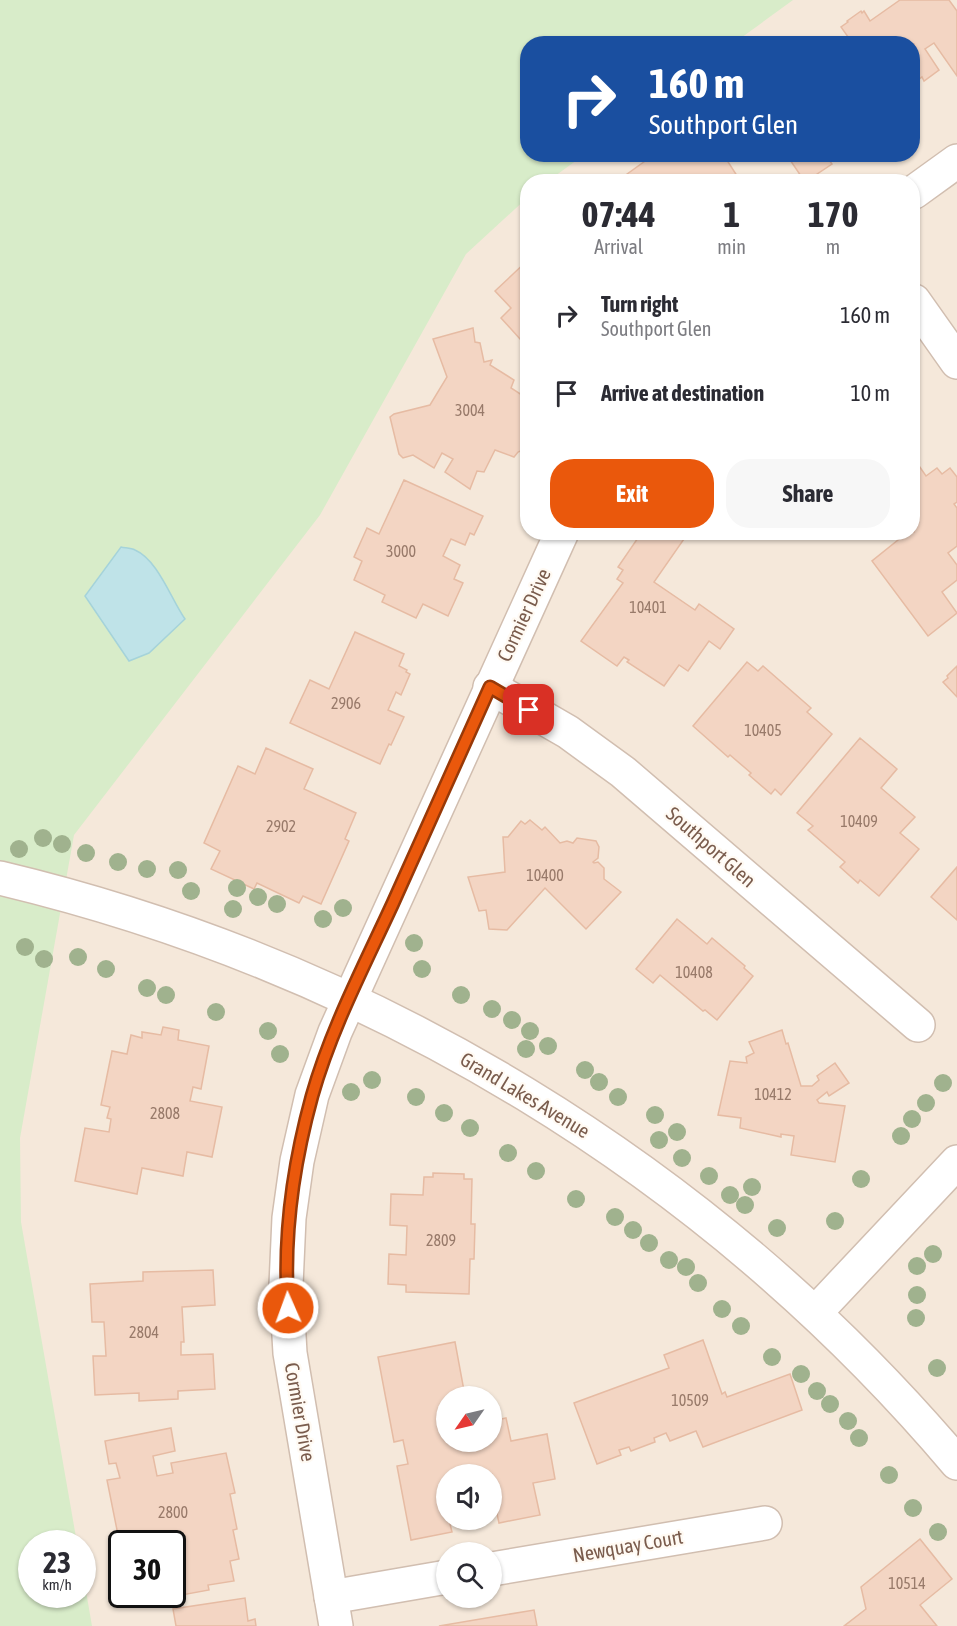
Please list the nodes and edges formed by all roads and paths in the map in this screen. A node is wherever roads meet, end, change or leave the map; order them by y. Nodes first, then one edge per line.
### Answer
1 (957, 161) edge
2 (920, 188) edge
3 (920, 310) edge
4 (957, 362) edge
5 (558, 540) edge
6 (490, 687) junction
7 (0, 878) edge
8 (349, 999) junction
9 (918, 1025) dead end
10 (957, 1162) edge
11 (816, 1313) junction
12 (957, 1463) edge
13 (765, 1522) dead end
14 (502, 1567) edge
15 (436, 1580) edge
16 (334, 1612) edge

1 - 2 street
3 - 4 street
5 - 6 street, Cormier Drive
6 - 8 street, Cormier Drive
6 - 9 street, Southport Glen
7 - 8 street, Grand Lakes Avenue
8 - 11 street, Grand Lakes Avenue
8 - 16 street, Cormier Drive
10 - 11 street
11 - 12 street, Grand Lakes Avenue
13 - 14 street, Newquay Court
15 - 16 street

